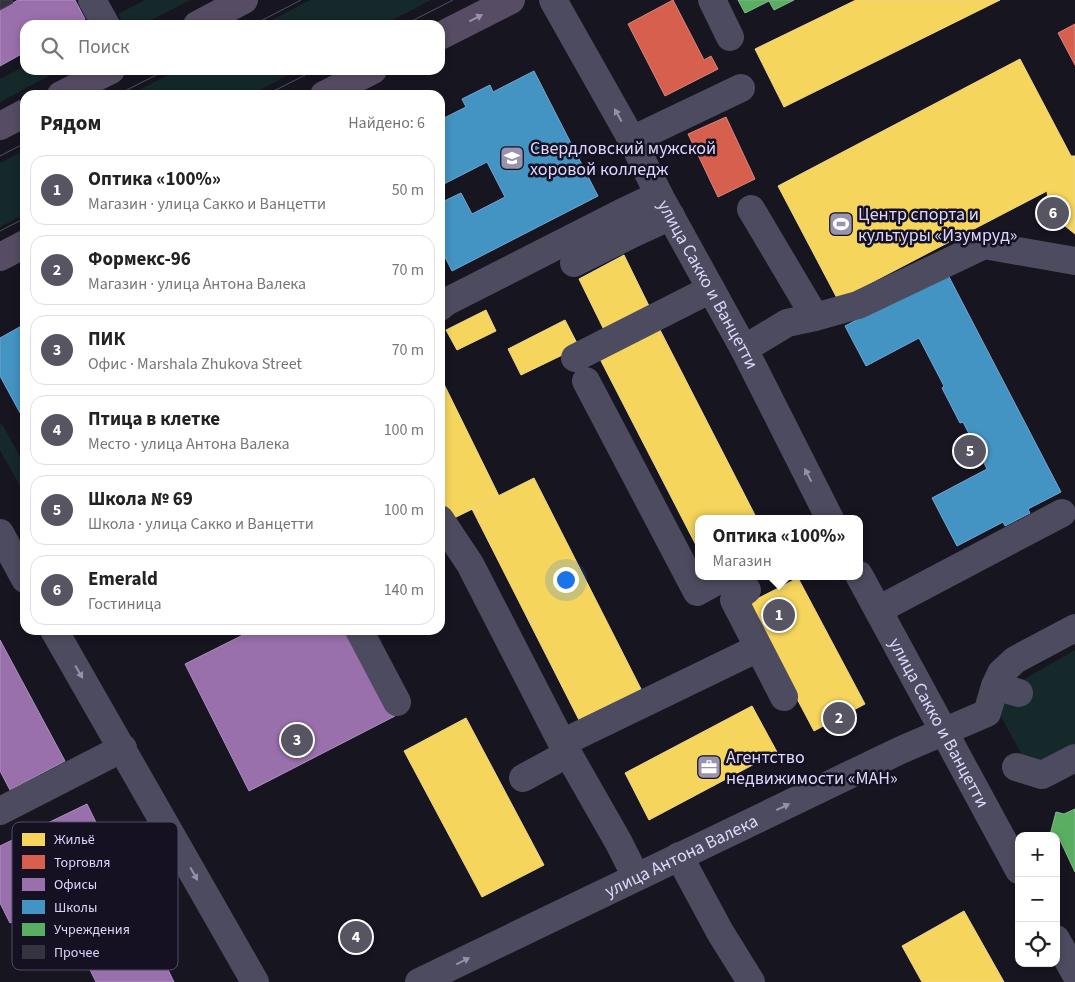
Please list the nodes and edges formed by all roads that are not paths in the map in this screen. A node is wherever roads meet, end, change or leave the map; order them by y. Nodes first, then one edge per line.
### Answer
1 (92, 0) edge
2 (244, 0) edge
3 (511, 0) edge
4 (553, 0) edge
5 (712, 0) edge
6 (103, 20) edge
7 (206, 20) edge
8 (445, 33) edge
9 (730, 37) dead end
10 (101, 75) edge
11 (363, 75) edge
12 (741, 88) dead end
13 (71, 90) edge
14 (334, 90) edge
15 (20, 116) edge
16 (0, 126) edge
17 (632, 140) junction
18 (665, 206) junction
19 (751, 209) dead end
20 (20, 247) edge
21 (0, 257) edge
22 (1075, 261) edge
23 (574, 263) dead end
24 (711, 289) junction
25 (445, 303) edge
26 (815, 317) junction
27 (744, 349) junction
28 (1062, 513) dead end
29 (828, 515) edge
30 (445, 526) edge
31 (0, 533) edge
32 (20, 569) edge
33 (862, 580) edge
34 (736, 583) edge
35 (878, 610) junction
36 (1075, 628) edge
37 (57, 635) edge
38 (362, 635) edge
39 (758, 648) junction
40 (784, 697) dead end
41 (396, 702) dead end
42 (944, 733) junction
43 (123, 748) junction
44 (565, 749) junction
45 (1075, 758) edge
46 (1016, 767) dead end
47 (523, 778) dead end
48 (0, 811) edge
49 (165, 822) edge
50 (178, 846) edge
51 (679, 856) junction
52 (1015, 863) edge
53 (636, 877) junction
54 (1060, 946) edge
55 (1075, 973) edge
56 (255, 982) edge
57 (420, 982) edge
58 (751, 982) edge

1 - 6 street
2 - 7 main road
8 -> 3 main road
17 -> 4 street, улица Сакко и Ванцетти
5 - 9 street
10 - 13 main road
11 - 14 main road
12 - 17 street
15 - 16 main road
17 - 18 street, улица Сакко и Ванцетти
18 - 23 street
18 - 24 street, улица Сакко и Ванцетти
18 - 25 street
19 - 26 street
20 - 21 main road
22 - 26 street
24 - 27 street, улица Сакко и Ванцетти
24 - 34 street
26 - 27 street
29 -> 27 street, улица Сакко и Ванцетти
28 - 35 street
30 - 44 street
31 - 32 street
33 - 35 street, улица Сакко и Ванцетти
34 - 39 street
35 - 42 street, улица Сакко и Ванцетти
36 - 42 street, улица Антона Валека
37 -> 43 street
38 - 41 street
39 - 40 street
39 - 44 street
51 -> 42 street, улица Антона Валека
42 - 52 street, улица Сакко и Ванцетти
43 - 48 street
43 -> 49 street
44 - 47 street
44 - 53 street
45 - 46 street
50 -> 56 street
51 - 53 street, улица Антона Валека
51 - 58 street
57 -> 53 street, улица Антона Валека
54 - 55 street

